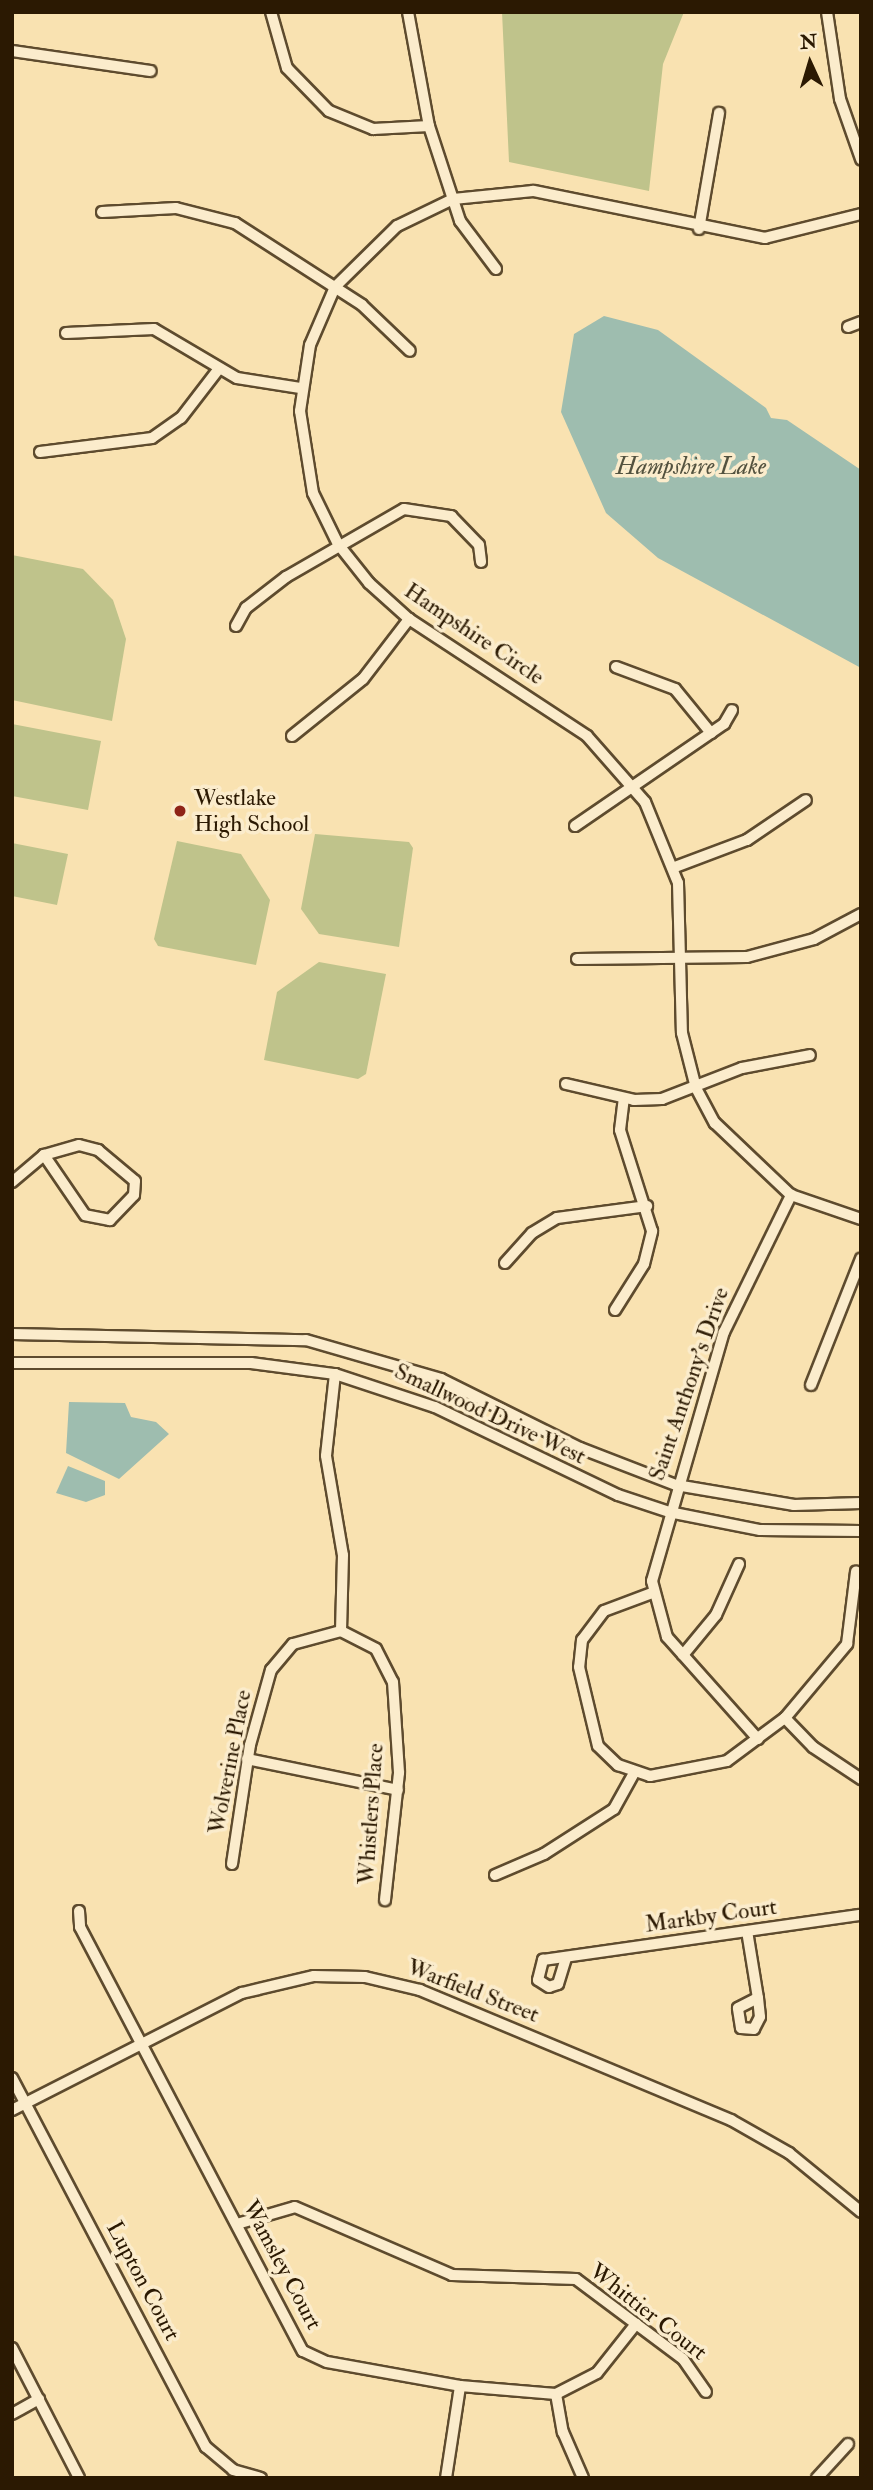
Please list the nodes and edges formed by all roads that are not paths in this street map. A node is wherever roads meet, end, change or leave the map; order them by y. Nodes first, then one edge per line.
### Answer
1 (271, 12) edge
2 (408, 12) edge
3 (827, 12) edge
4 (12, 51) edge
5 (151, 71) dead end
6 (719, 113) dead end
7 (429, 126) junction
8 (861, 159) edge
9 (453, 199) junction
10 (102, 212) dead end
11 (861, 214) edge
12 (699, 229) junction
13 (496, 269) dead end
14 (335, 286) junction
15 (861, 322) edge
16 (848, 327) dead end
17 (66, 333) dead end
18 (410, 351) dead end
19 (218, 370) junction
20 (300, 388) junction
21 (40, 452) dead end
22 (338, 544) junction
23 (481, 562) dead end
24 (409, 619) junction
25 (236, 625) dead end
26 (616, 667) dead end
27 (732, 710) dead end
28 (711, 733) junction
29 (292, 736) dead end
30 (634, 786) junction
31 (806, 800) dead end
32 (575, 827) dead end
33 (675, 867) junction
34 (861, 914) edge
35 (682, 956) junction
36 (577, 959) dead end
37 (810, 1055) dead end
38 (566, 1084) dead end
39 (696, 1088) junction
40 (624, 1098) junction
41 (44, 1155) junction
42 (12, 1182) edge
43 (791, 1195) junction
44 (647, 1206) junction
45 (861, 1219) edge
46 (861, 1259) edge
47 (505, 1263) dead end
48 (615, 1310) dead end
49 (12, 1334) edge
50 (12, 1363) edge
51 (335, 1374) junction
52 (811, 1385) dead end
53 (676, 1485) junction
54 (861, 1503) edge
55 (668, 1512) junction
56 (861, 1531) edge
57 (739, 1563) dead end
58 (856, 1572) dead end
59 (652, 1593) junction
60 (341, 1631) junction
61 (683, 1655) junction
62 (786, 1718) junction
63 (758, 1739) junction
64 (247, 1759) junction
65 (635, 1773) junction
66 (861, 1779) edge
67 (398, 1790) junction
68 (232, 1864) dead end
69 (495, 1875) dead end
70 (385, 1900) dead end
71 (79, 1911) dead end
72 (860, 1915) edge
73 (861, 1923) edge
74 (747, 1931) junction
75 (566, 1958) dead end
76 (758, 1998) dead end
77 (142, 2042) junction
78 (12, 2078) edge
79 (26, 2103) junction
80 (12, 2110) edge
81 (861, 2212) edge
82 (237, 2224) junction
83 (636, 2325) junction
84 (12, 2348) edge
85 (460, 2386) junction
86 (706, 2392) dead end
87 (555, 2394) junction
88 (39, 2399) junction
89 (12, 2414) edge
90 (848, 2444) dead end
91 (79, 2478) edge
92 (261, 2478) edge
93 (446, 2478) edge
94 (583, 2478) edge
95 (817, 2478) edge

1 - 7 street
2 - 7 street
3 - 8 street
4 - 5 street
6 - 12 street
7 - 9 street
9 - 12 street, Hampshire Circle
9 - 13 street
9 - 14 street, Hampshire Circle
10 - 14 street
11 - 12 street, Hampshire Circle
14 - 18 street
14 - 20 street, Hampshire Circle
15 - 16 street
17 - 19 street
19 - 20 street
19 - 21 street
20 - 22 street, Hampshire Circle
22 - 23 street
22 - 24 street, Hampshire Circle
22 - 25 street
24 - 29 street
24 - 30 street, Hampshire Circle
26 - 28 street
27 - 28 street
28 - 30 street
30 - 32 street
30 - 33 street, Hampshire Circle
31 - 33 street
33 - 35 street, Hampshire Circle
34 - 35 street
35 - 36 street
35 - 39 street, Hampshire Circle
37 - 39 street
38 - 40 street
39 - 40 street
39 - 43 street, Hampshire Circle
40 - 44 street
41 - 41 street
41 - 42 street
43 - 45 street, Hampshire Circle
43 - 53 street, Saint Anthony's Drive
44 - 47 street
44 - 48 street
46 - 52 street
49 - 53 street, Smallwood Drive West
50 - 51 street, Smallwood Drive West
51 - 55 street, Smallwood Drive West
51 - 60 street
53 - 54 street, Smallwood Drive West
53 - 55 street, Saint Anthony's Drive
55 - 56 street, Smallwood Drive West
55 - 59 street, Saint Anthony's Drive
57 - 61 street
58 - 62 street
59 - 61 street
59 - 65 street
60 - 64 street, Wolverine Place
60 - 67 street, Whistlers Place
61 - 63 street
62 - 63 street
62 - 66 street
63 - 65 street
64 - 67 street
64 - 68 street, Wolverine Place
65 - 69 street
67 - 70 street, Whistlers Place
71 - 77 street, Wamsley Court
72 - 73 street
72 - 74 street, Markby Court
74 - 75 street, Markby Court
74 - 76 street
77 - 79 street, Warfield Street
77 - 81 street, Warfield Street
77 - 82 street, Wamsley Court
78 - 79 street, Lupton Court
79 - 80 street, Warfield Street
79 - 92 street, Lupton Court
82 - 83 street, Whittier Court
82 - 85 street, Wamsley Court
83 - 86 street, Whittier Court
83 - 87 street
84 - 88 street
85 - 87 street, Wamsley Court
85 - 93 street
87 - 94 street
88 - 89 street
88 - 91 street
90 - 95 street

